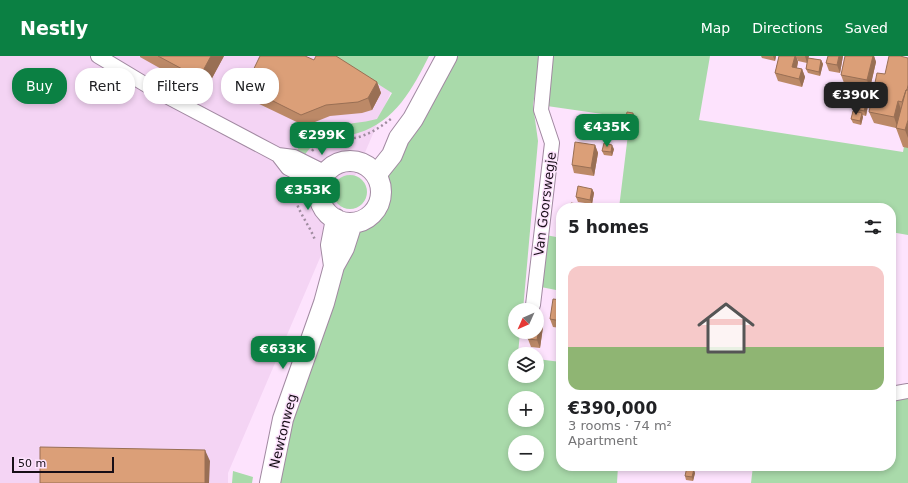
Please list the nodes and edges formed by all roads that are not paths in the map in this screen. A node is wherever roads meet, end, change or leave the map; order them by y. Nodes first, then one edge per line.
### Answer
1 (98, 56) edge
2 (447, 56) edge
3 (546, 56) edge
4 (371, 170) junction
5 (324, 179) junction
6 (344, 221) junction
7 (533, 303) edge
8 (908, 391) edge
9 (896, 393) edge
10 (270, 483) edge

1 - 5 street
2 - 4 main road
3 - 7 street, Van Goorswegje
4 - 5 main road
4 - 6 main road
5 - 6 main road
6 - 10 main road, Newtonweg
8 - 9 street

